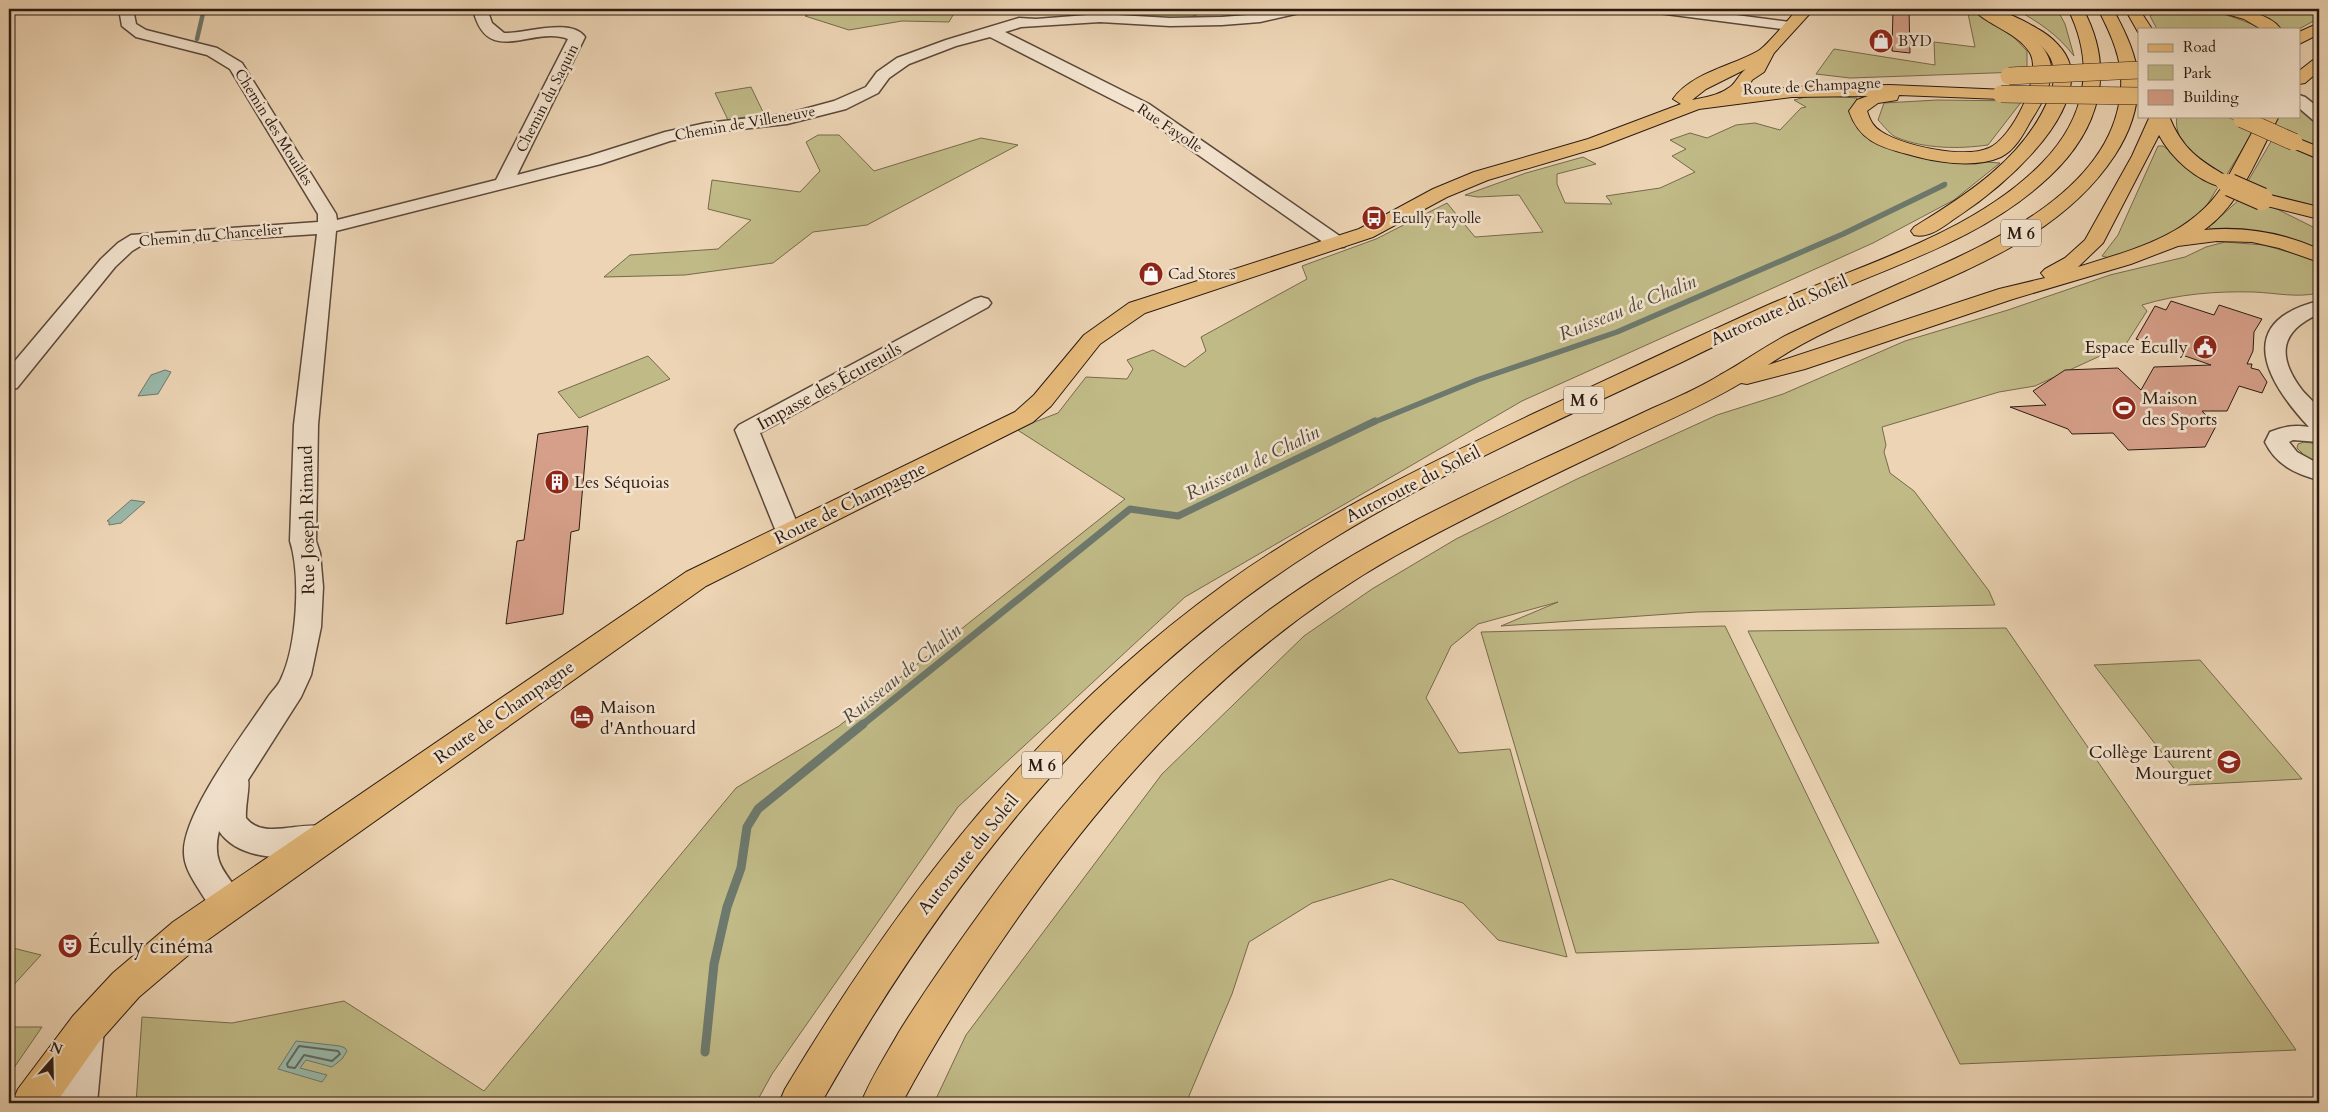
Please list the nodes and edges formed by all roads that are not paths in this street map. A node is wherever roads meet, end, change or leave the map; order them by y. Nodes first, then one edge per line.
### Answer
1 (126, 9) edge
2 (480, 9) edge
3 (1008, 9) edge
4 (1299, 9) edge
5 (1658, 9) edge
6 (1806, 9) edge
7 (1981, 9) edge
8 (2076, 9) edge
9 (2106, 9) edge
10 (2225, 9) edge
11 (2136, 10) edge
12 (1019, 22) junction
13 (1790, 26) junction
14 (2144, 28) edge
15 (2271, 28) edge
16 (2319, 28) edge
17 (992, 32) junction
18 (2300, 38) edge
19 (2319, 41) edge
20 (2300, 51) edge
21 (1767, 52) junction
22 (2319, 62) edge
23 (1758, 68) junction
24 (2138, 70) edge
25 (2300, 78) edge
26 (1822, 85) junction
27 (1738, 90) junction
28 (2001, 94) junction
29 (2138, 96) edge
30 (2304, 96) edge
31 (1682, 99) junction
32 (1708, 102) junction
33 (2319, 116) edge
34 (2159, 118) edge
35 (2161, 118) edge
36 (2238, 118) edge
37 (2269, 118) edge
38 (2319, 154) edge
39 (1499, 170) junction
40 (504, 182) junction
41 (2286, 206) junction
42 (2319, 213) edge
43 (2319, 225) edge
44 (329, 228) junction
45 (1337, 244) junction
46 (2140, 254) junction
47 (2319, 256) edge
48 (2007, 294) junction
49 (1804, 298) junction
50 (981, 303) dead end
51 (2319, 307) edge
52 (9, 383) edge
53 (1724, 384) junction
54 (2312, 430) edge
55 (2319, 472) edge
56 (788, 533) junction
57 (240, 766) junction
58 (318, 840) junction
59 (228, 904) junction
60 (86, 1029) junction
61 (32, 1103) edge
62 (78, 1103) edge
63 (799, 1103) edge
64 (881, 1103) edge

1 - 44 street, Chemin des Mouilles
2 - 40 street, Chemin du Saquin
3 - 12 street
4 - 12 street, Chemin de Villeneuve
5 - 13 street
6 - 13 main road
7 - 28 main road
7 - 49 main road
8 - 49 main road, Autoroute du Soleil / M 6
9 - 53 main road, Autoroute du Soleil / M 6
10 - 15 main road
11 - 14 main road
12 - 17 street, Chemin de Villeneuve
13 - 21 main road
16 - 18 main road
17 - 40 street, Chemin de Villeneuve
17 - 45 street, Rue Fayolle
19 - 20 main road
21 - 23 main road
21 - 31 main road
22 - 25 main road
23 - 26 main road
23 - 27 main road
24 - 26 main road, Route de Champagne, bridge
26 - 27 main road, Route de Champagne
27 - 31 main road, Route de Champagne
27 - 32 main road
28 - 29 main road, Route de Champagne, bridge
28 - 32 main road, Route de Champagne
30 - 33 street
31 - 39 main road, Route de Champagne
32 - 39 main road, Route de Champagne
34 - 48 main road
35 - 41 main road, bridge
36 - 38 main road, bridge
37 - 46 main road
39 - 45 main road, Route de Champagne
40 - 44 street, Chemin de Villeneuve
41 - 42 main road
41 - 43 main road
44 - 52 street, Chemin du Chancelier
44 - 57 street, Rue Joseph Rimaud
45 - 56 main road, Route de Champagne
46 - 47 main road
46 - 48 main road
48 - 53 main road
49 - 63 main road, Autoroute du Soleil / M 6
50 - 56 street, Impasse des Écureuils
51 - 54 street
53 - 64 main road, Autoroute du Soleil / M 6
54 - 55 street
56 - 58 main road, Route de Champagne
57 - 58 street, Rue Joseph Rimaud
57 - 59 street, Rue Joseph Rimaud
58 - 59 main road, Route de Champagne
59 - 60 main road, Route de Champagne
60 - 61 main road, Route de Champagne
60 - 62 street

